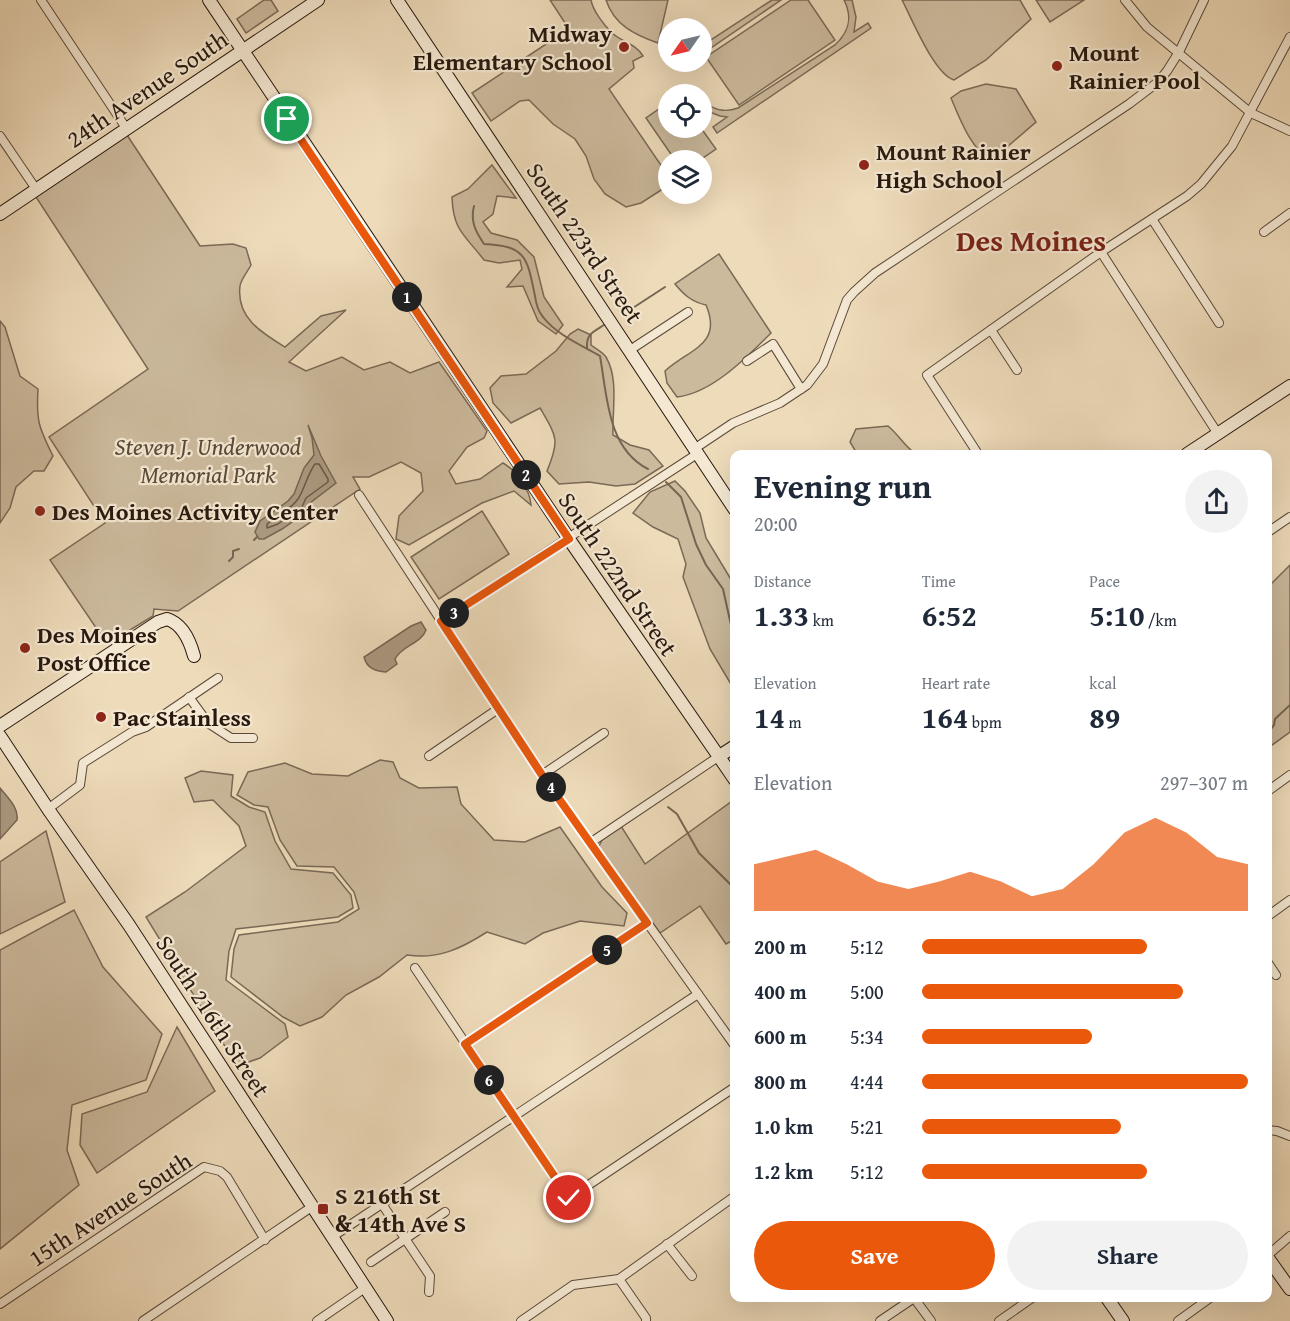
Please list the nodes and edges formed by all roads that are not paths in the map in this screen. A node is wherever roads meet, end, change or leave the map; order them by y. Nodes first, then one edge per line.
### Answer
1 (41, 0) edge
2 (208, 0) edge
3 (318, 0) edge
4 (397, 0) edge
5 (1125, 0) edge
6 (1204, 0) edge
7 (1290, 37) edge
8 (242, 51) junction
9 (1179, 52) junction
10 (1251, 113) junction
11 (126, 128) junction
12 (1290, 131) edge
13 (0, 136) edge
14 (36, 189) junction
15 (1290, 213) edge
16 (0, 214) edge
17 (1152, 219) junction
18 (1264, 232) dead end
19 (1101, 252) junction
20 (688, 312) dead end
21 (1219, 323) dead end
22 (991, 330) junction
23 (630, 350) junction
24 (747, 361) dead end
25 (1017, 370) dead end
26 (1290, 386) edge
27 (801, 389) junction
28 (1218, 434) junction
29 (975, 450) edge
30 (1193, 450) edge
31 (696, 451) junction
32 (359, 495) dead end
33 (730, 502) edge
34 (1290, 517) edge
35 (1272, 529) edge
36 (569, 539) junction
37 (441, 621) junction
38 (194, 656) dead end
39 (218, 678) dead end
40 (189, 697) junction
41 (498, 709) junction
42 (0, 726) edge
43 (604, 733) dead end
44 (0, 736) edge
45 (252, 738) dead end
46 (730, 749) edge
47 (429, 756) dead end
48 (718, 757) junction
49 (730, 773) edge
50 (542, 775) junction
51 (1290, 775) edge
52 (1272, 788) edge
53 (48, 809) junction
54 (590, 843) junction
55 (1290, 900) edge
56 (1272, 913) edge
57 (647, 923) junction
58 (415, 968) dead end
59 (1272, 969) edge
60 (1276, 975) dead end
61 (698, 994) junction
62 (730, 1039) edge
63 (465, 1044) junction
64 (730, 1090) edge
65 (513, 1117) junction
66 (1272, 1130) edge
67 (1290, 1136) edge
68 (730, 1200) edge
69 (382, 1204) junction
70 (313, 1206) junction
71 (445, 1212) dead end
72 (1290, 1236) edge
73 (332, 1237) junction
74 (406, 1239) junction
75 (265, 1240) junction
76 (667, 1244) junction
77 (1272, 1253) edge
78 (371, 1262) dead end
79 (1272, 1263) edge
80 (692, 1276) dead end
81 (619, 1279) junction
82 (365, 1288) junction
83 (1290, 1288) edge
84 (429, 1292) dead end
85 (908, 1302) edge
86 (917, 1302) edge
87 (1026, 1302) edge
88 (1110, 1302) edge
89 (1204, 1302) edge
90 (0, 1304) edge
91 (144, 1321) edge
92 (317, 1321) edge
93 (387, 1321) edge
94 (521, 1321) edge
95 (646, 1321) edge
96 (880, 1321) edge
97 (931, 1321) edge
98 (999, 1321) edge
99 (1124, 1321) edge
100 (1178, 1321) edge

1 - 11 street
2 - 8 street, South 222nd Street
3 - 8 street, 24th Avenue South
4 - 23 street, South 223rd Street
5 - 9 street
6 - 9 street
7 - 10 street
8 - 11 street, 24th Avenue South
8 - 36 street, South 222nd Street
9 - 10 street
9 - 27 street
10 - 12 street
10 - 17 street
11 - 14 street, 24th Avenue South
13 - 14 street
14 - 16 street, 24th Avenue South
15 - 18 street
17 - 19 street
17 - 21 street
19 - 22 street
19 - 28 street
20 - 23 street
22 - 25 street
22 - 29 street
23 - 31 street, South 223rd Street
24 - 27 street
26 - 28 street
27 - 31 street
28 - 30 street
31 - 33 street, South 223rd Street
31 - 36 street
32 - 37 street
34 - 35 street
36 - 37 street
36 - 48 street, South 222nd Street
37 - 41 street
38 - 42 street
39 - 40 street
40 - 45 street
40 - 53 street
41 - 47 street
41 - 50 street
43 - 50 street
44 - 53 street, South 216th Street
46 - 48 street
48 - 49 street, South 222nd Street
48 - 54 street
50 - 54 street
51 - 52 street
53 - 70 street, South 216th Street
54 - 57 street
55 - 56 street
57 - 61 street
57 - 63 street
58 - 63 street
59 - 60 street
61 - 62 street
61 - 65 street
63 - 65 street
64 - 65 street
65 - 69 street
66 - 67 street
68 - 76 street
69 - 73 street
69 - 74 street
70 - 73 street, South 216th Street
70 - 75 street
71 - 74 street
72 - 77 street
73 - 82 street, South 216th Street
74 - 78 street
74 - 84 street
75 - 90 street, 15th Avenue South
75 - 91 street
76 - 80 street
76 - 81 street
79 - 83 street
81 - 94 street
81 - 95 street
82 - 92 street
82 - 93 street, South 216th Street
85 - 96 street
86 - 97 street
87 - 98 street
88 - 99 street
89 - 100 street

